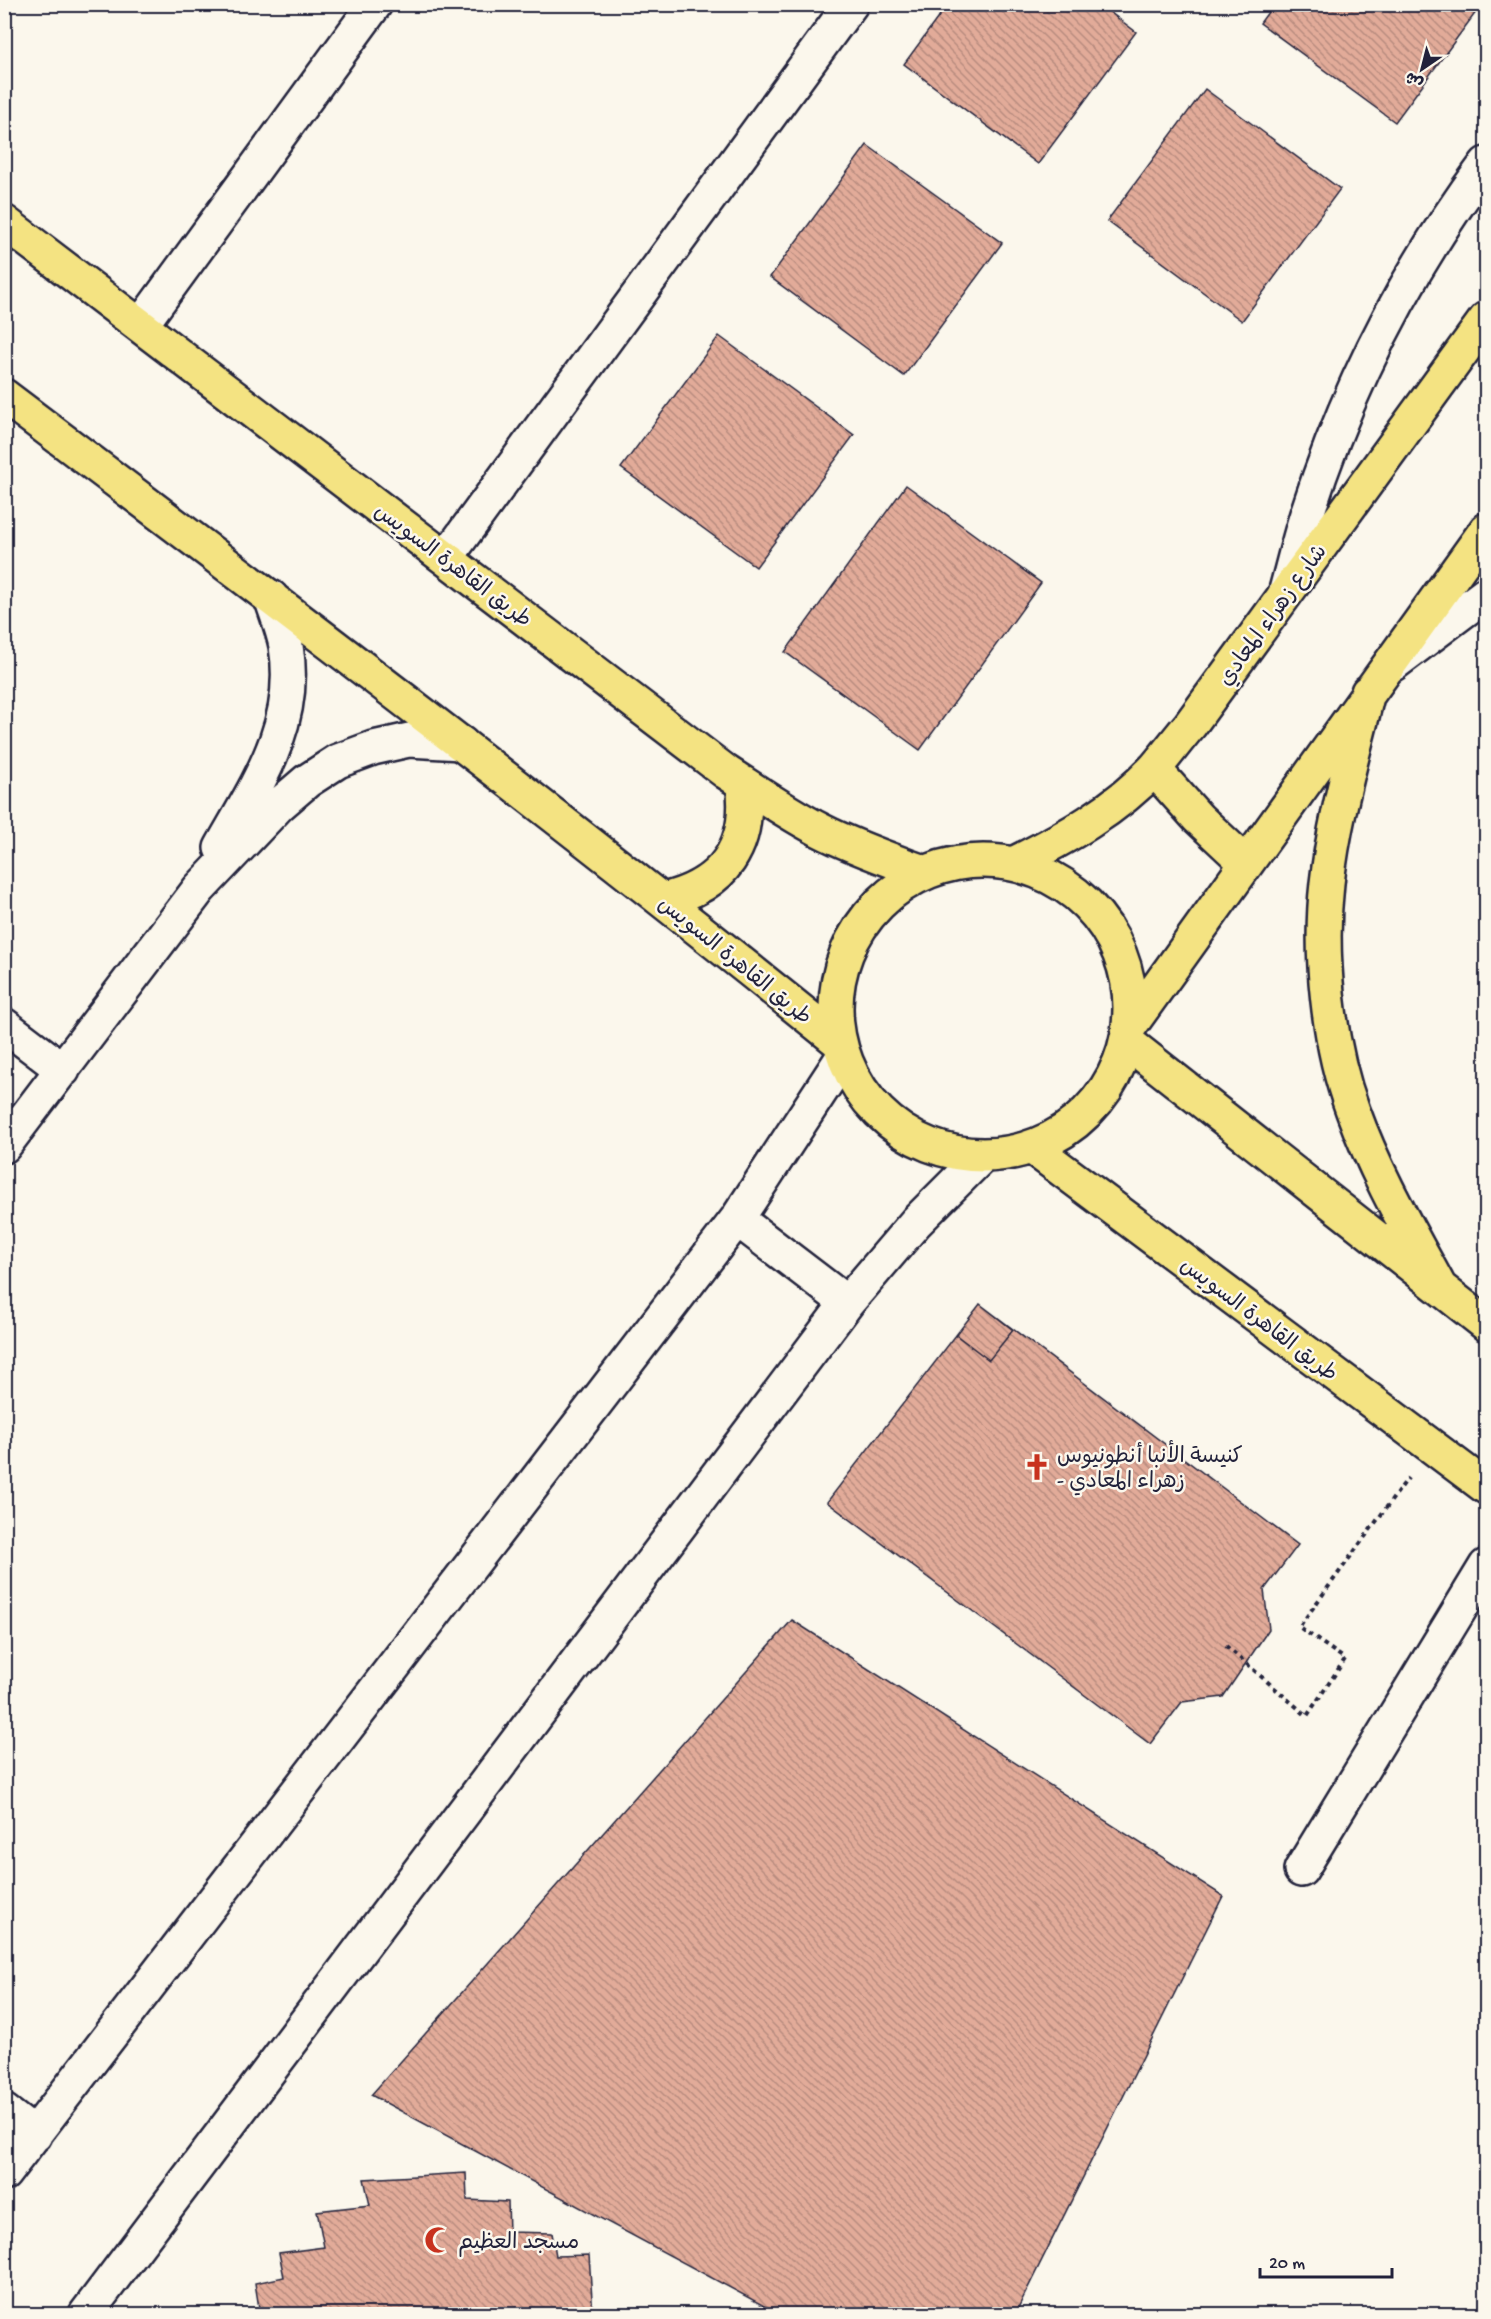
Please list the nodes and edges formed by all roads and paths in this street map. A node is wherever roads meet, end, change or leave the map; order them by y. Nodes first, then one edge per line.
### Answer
1 (375, 4) edge
2 (851, 4) edge
3 (1486, 164) edge
4 (4, 222) edge
5 (1486, 319) edge
6 (141, 325) junction
7 (4, 396) edge
8 (1486, 530) edge
9 (446, 558) junction
10 (1486, 594) edge
11 (1285, 595) junction
12 (271, 597) junction
13 (1376, 682) junction
14 (461, 743) junction
15 (1154, 769) junction
16 (743, 783) junction
17 (1246, 863) junction
18 (1013, 864) junction
19 (923, 872) junction
20 (199, 889) junction
21 (663, 900) junction
22 (4, 1025) edge
23 (1129, 1034) junction
24 (841, 1049) junction
25 (63, 1070) junction
26 (4, 1146) edge
27 (1033, 1148) junction
28 (981, 1156) junction
29 (737, 1219) junction
30 (1439, 1286) junction
31 (847, 1303) junction
32 (1486, 1324) edge
33 (1432, 1447) junction
34 (1486, 1488) edge
35 (1486, 1566) edge
36 (1226, 1646) dead end
37 (1301, 1870) dead end
38 (4, 2111) edge
39 (34, 2135) junction
40 (4, 2174) edge
41 (86, 2314) edge

1 - 6 street
2 - 9 street
3 - 11 street
4 - 6 main road, طريق القاهرة السويس
5 - 11 main road, شارع زهراء المعادي
6 - 9 main road, طريق القاهرة السويس
7 - 12 main road, طريق القاهرة السويس
8 - 13 main road
9 - 16 main road, طريق القاهرة السويس
10 - 13 street
11 - 15 main road, شارع زهراء المعادي
12 - 14 main road, طريق القاهرة السويس
12 - 20 street
13 - 17 main road
13 - 30 main road
14 - 20 street
14 - 21 main road, طريق القاهرة السويس
15 - 17 main road
15 - 18 main road, شارع زهراء المعادي
16 - 19 main road, طريق القاهرة السويس
16 - 21 main road
17 - 23 main road
18 - 19 main road
18 - 23 main road
19 - 24 main road
20 - 25 street
21 - 24 main road, طريق القاهرة السويس
22 - 25 street
23 - 27 main road
23 - 30 main road
24 - 28 main road
24 - 29 street
25 - 26 street
27 - 28 main road
27 - 33 main road, طريق القاهرة السويس
28 - 31 street
29 - 31 street
29 - 39 street
30 - 32 main road
31 - 41 street
33 - 34 main road, طريق القاهرة السويس
33 - 36 path
35 - 37 street
38 - 39 street
39 - 40 street

